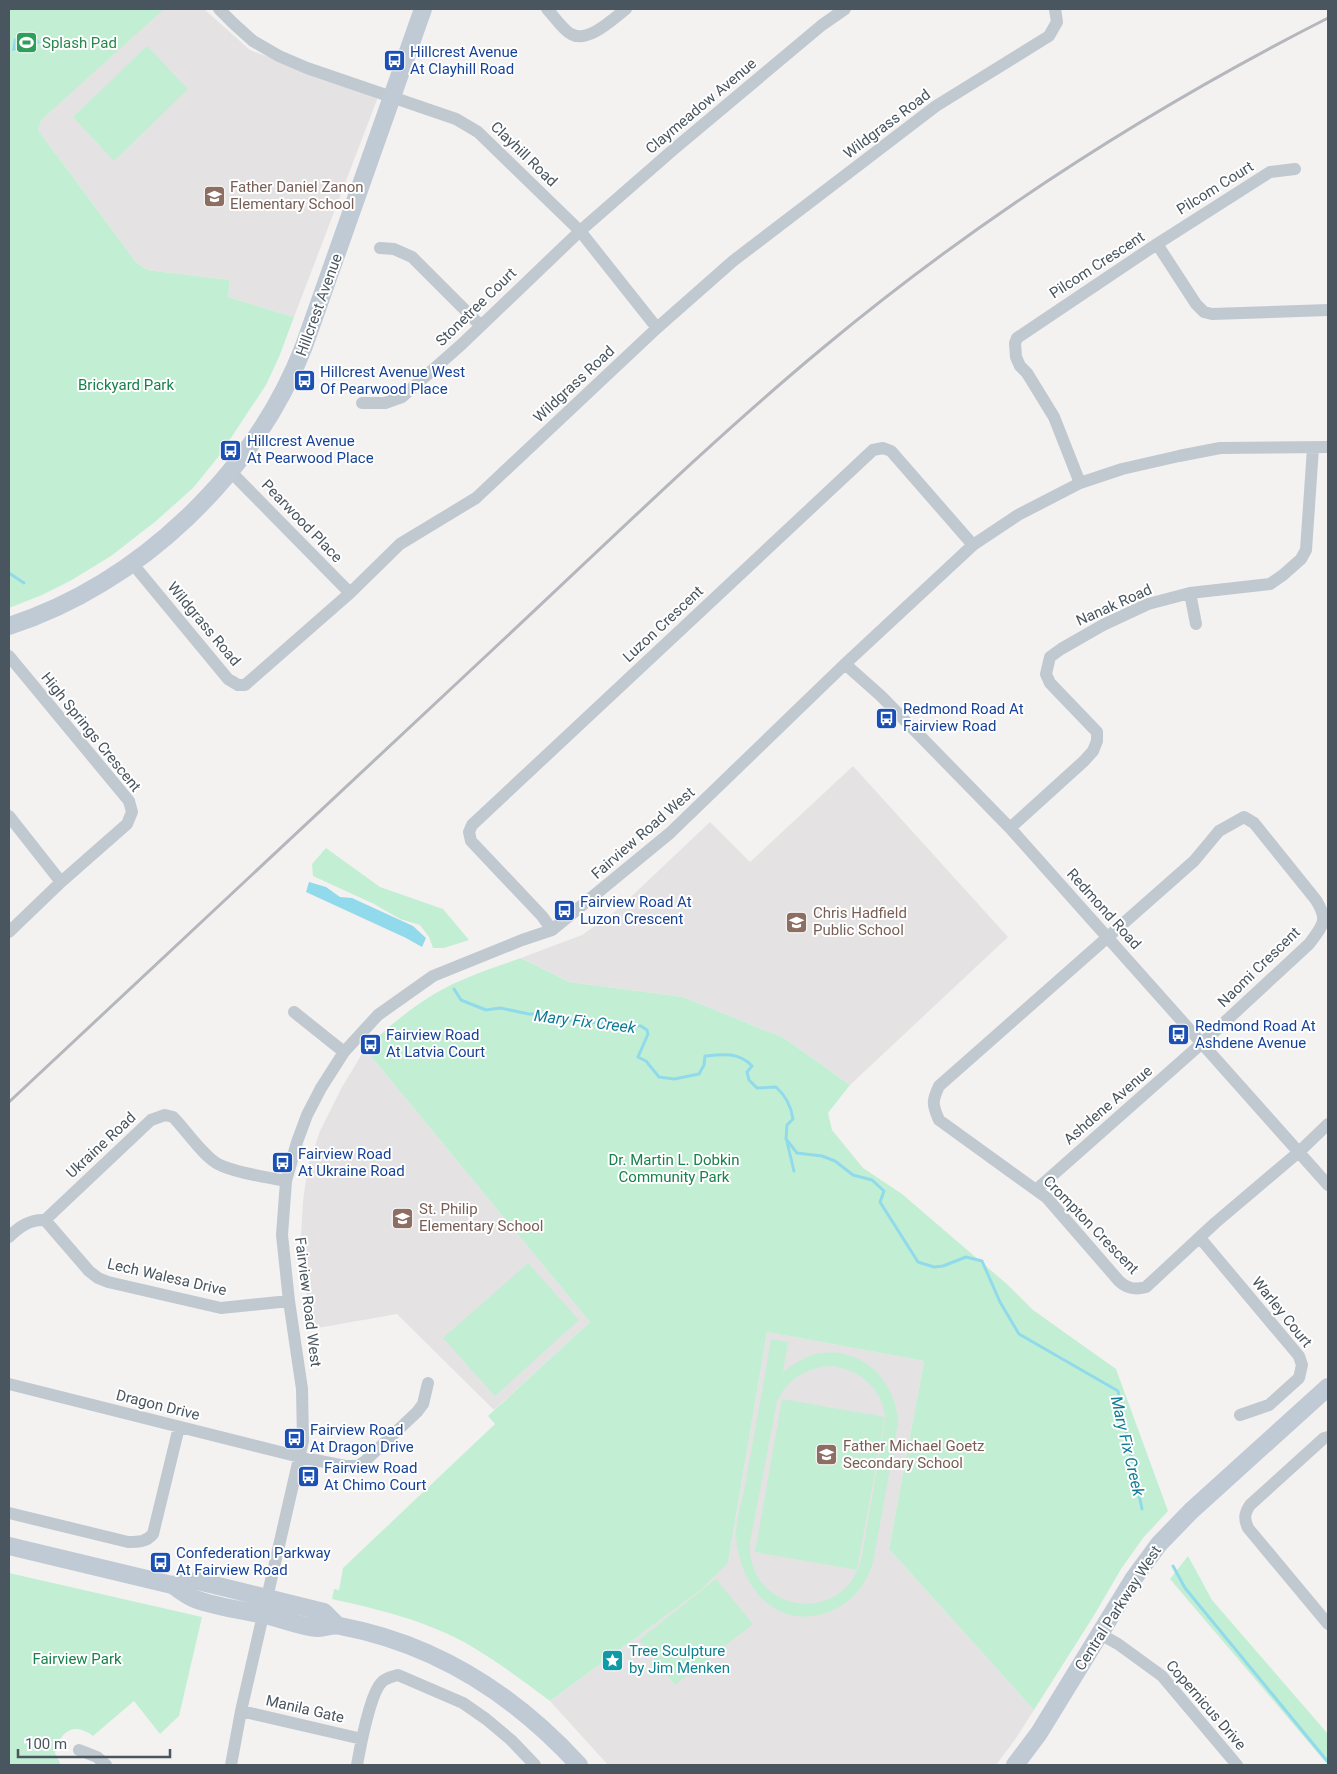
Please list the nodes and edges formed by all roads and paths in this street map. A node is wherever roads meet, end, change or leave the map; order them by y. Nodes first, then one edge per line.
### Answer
1 (219, 9) edge
2 (424, 9) edge
3 (547, 9) edge
4 (626, 9) edge
5 (845, 9) edge
6 (1055, 9) edge
7 (393, 96) junction
8 (1295, 169) dead end
9 (580, 231) junction
10 (1157, 244) junction
11 (380, 248) dead end
12 (1328, 310) edge
13 (480, 325) junction
14 (657, 328) junction
15 (362, 403) dead end
16 (1328, 447) edge
17 (1312, 448) junction
18 (231, 472) junction
19 (1080, 483) junction
20 (973, 545) junction
21 (132, 563) junction
22 (350, 593) junction
23 (1190, 594) junction
24 (1196, 624) dead end
25 (9, 626) edge
26 (9, 656) edge
27 (845, 664) junction
28 (9, 816) edge
29 (1010, 828) junction
30 (61, 882) junction
31 (552, 930) junction
32 (9, 932) edge
33 (1108, 937) junction
34 (294, 1012) dead end
35 (1201, 1044) junction
36 (344, 1052) junction
37 (1328, 1124) edge
38 (1300, 1151) junction
39 (286, 1181) junction
40 (1328, 1185) edge
41 (1037, 1189) junction
42 (45, 1220) junction
43 (9, 1237) edge
44 (1200, 1238) junction
45 (289, 1301) junction
46 (428, 1383) dead end
47 (9, 1384) edge
48 (1328, 1387) edge
49 (1240, 1415) dead end
50 (179, 1427) junction
51 (1328, 1437) edge
52 (300, 1457) junction
53 (9, 1513) edge
54 (9, 1546) edge
55 (265, 1606) junction
56 (1328, 1624) edge
57 (1100, 1634) junction
58 (241, 1712) junction
59 (362, 1738) junction
60 (79, 1750) dead end
61 (106, 1765) edge
62 (231, 1765) edge
63 (357, 1765) edge
64 (535, 1765) edge
65 (579, 1765) edge
66 (1015, 1765) edge
67 (1237, 1765) edge

1 - 7 street, Clayhill Road
2 - 7 street, Hillcrest Avenue
3 - 4 street
5 - 9 street, Claymeadow Avenue
6 - 14 street, Wildgrass Road
7 - 9 street, Clayhill Road
7 - 18 street, Hillcrest Avenue
8 - 10 street, Pilcom Court
9 - 13 street, Stonetree Court
9 - 14 street, Clayhill Road
10 - 12 street, Pilcom Crescent
10 - 19 street, Pilcom Crescent
11 - 13 street
13 - 15 street, Stonetree Court
14 - 22 street, Wildgrass Road
16 - 17 street, Fairview Road West
17 - 19 street, Fairview Road West
17 - 23 street, Nanak Road
18 - 21 street, Hillcrest Avenue
18 - 22 street, Pearwood Place
19 - 20 street, Fairview Road West
20 - 27 street, Fairview Road West
20 - 31 street, Luzon Crescent
21 - 22 street, Wildgrass Road
21 - 25 street, Hillcrest Avenue
23 - 24 street
23 - 29 street, Nanak Road
26 - 30 street, High Springs Crescent
27 - 29 street, Redmond Road
27 - 31 street, Fairview Road West
28 - 30 street
29 - 33 street, Redmond Road
30 - 32 street, High Springs Crescent
31 - 36 street, Fairview Road West
33 - 35 street, Redmond Road
33 - 35 street, Naomi Crescent
33 - 41 street, Crompton Crescent
34 - 36 street
35 - 38 street, Redmond Road
35 - 41 street, Ashdene Avenue
36 - 39 street, Fairview Road West
37 - 38 street, Crompton Crescent
38 - 40 street, Redmond Road
38 - 44 street, Crompton Crescent
39 - 42 street, Ukraine Road
39 - 45 street, Fairview Road West
41 - 44 street, Crompton Crescent
42 - 43 street
42 - 45 street, Lech Walesa Drive
44 - 49 street, Warley Court
45 - 52 street, Fairview Road West
46 - 52 street, Dragon Drive
47 - 50 street, Dragon Drive
48 - 57 street, Central Parkway West
50 - 52 street, Dragon Drive
50 - 53 street
51 - 56 street
52 - 55 street, Fairview Road West
54 - 55 street
55 - 58 street, Fairview Road West
55 - 65 street
57 - 66 street, Central Parkway West
57 - 67 street, Copernicus Drive
58 - 59 street, Manila Gate
58 - 62 street, Fairview Road West
59 - 63 street
59 - 64 street
60 - 61 street

